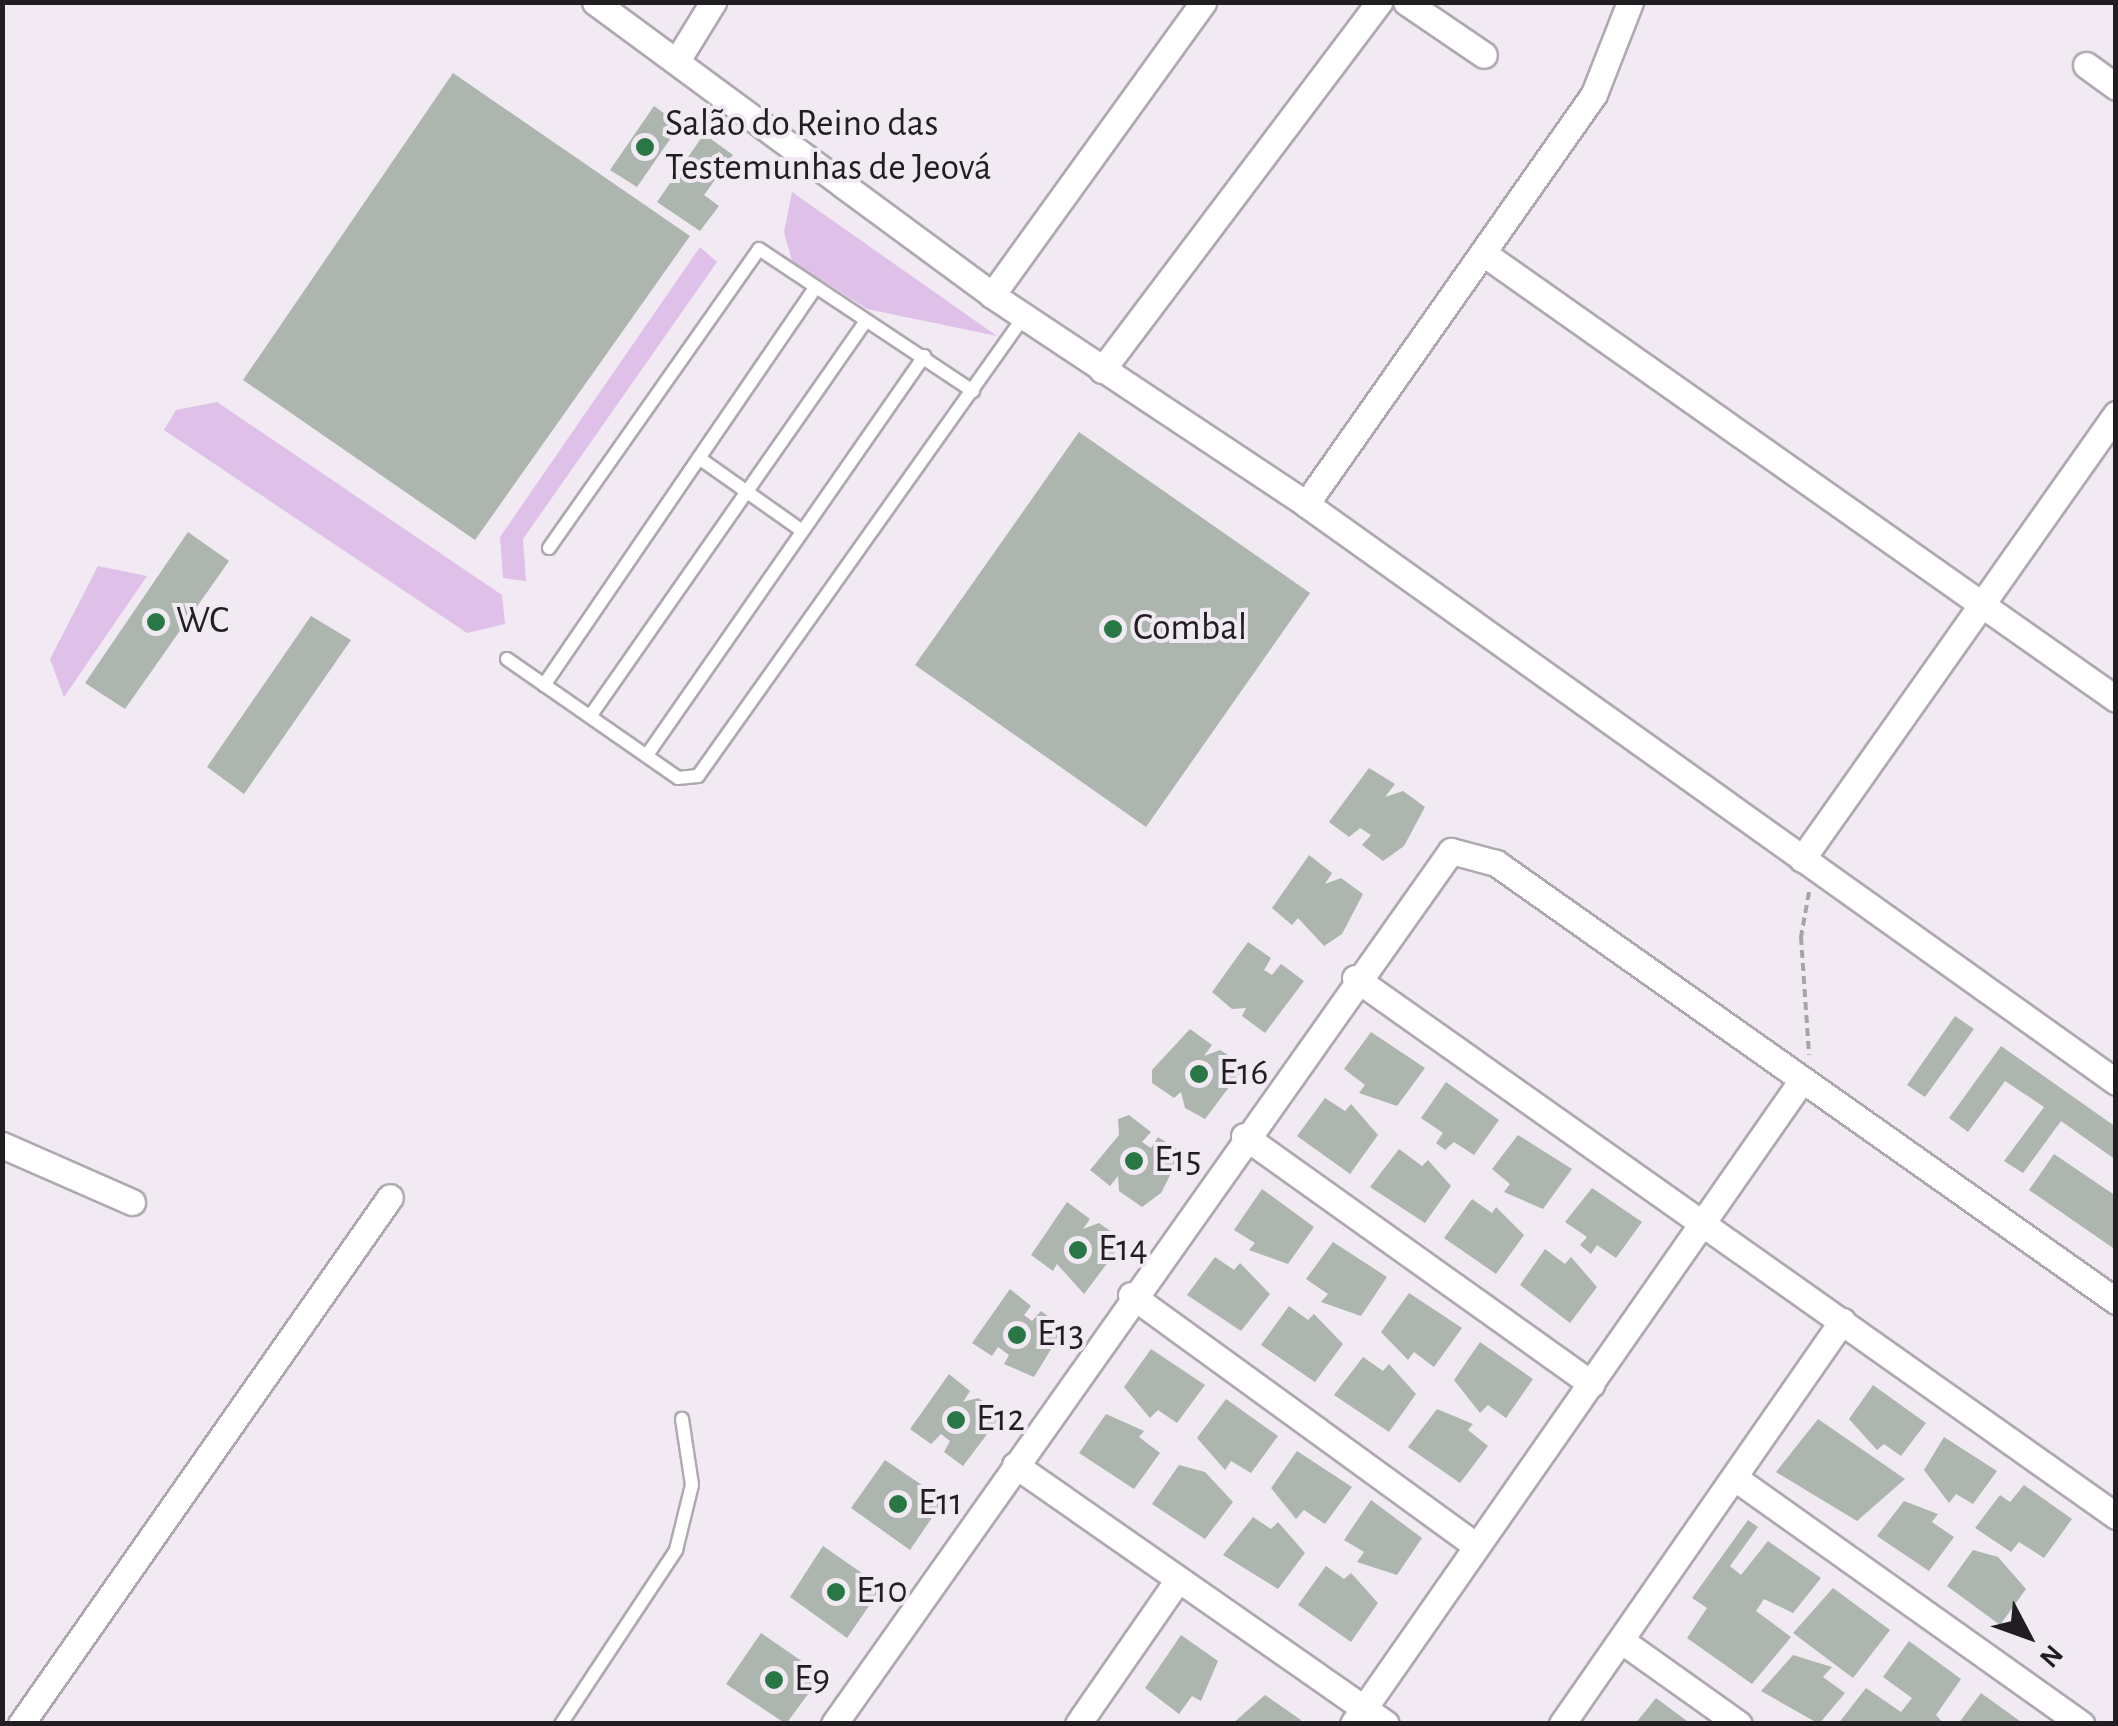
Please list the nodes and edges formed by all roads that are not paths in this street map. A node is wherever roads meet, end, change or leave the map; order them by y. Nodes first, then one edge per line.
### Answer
1 (595, 2) edge
2 (713, 2) edge
3 (1203, 2) edge
4 (1379, 2) edge
5 (1406, 2) edge
6 (1630, 2) edge
7 (1484, 56) dead end
8 (678, 59) junction
9 (2086, 65) dead end
10 (2116, 87) edge
11 (1483, 253) junction
12 (816, 286) junction
13 (992, 295) junction
14 (1025, 315) junction
15 (866, 321) junction
16 (924, 356) junction
17 (1102, 370) junction
18 (974, 391) junction
19 (2116, 414) edge
20 (699, 458) junction
21 (748, 493) junction
22 (1306, 504) junction
23 (801, 530) junction
24 (549, 548) dead end
25 (1981, 606) junction
26 (507, 659) dead end
27 (544, 685) junction
28 (2116, 699) edge
29 (590, 715) junction
30 (647, 755) junction
31 (1810, 864) junction
32 (1355, 978) junction
33 (1802, 1080) junction
34 (2116, 1082) edge
35 (1244, 1136) junction
36 (2, 1145) edge
37 (390, 1197) dead end
38 (132, 1202) dead end
39 (1703, 1225) junction
40 (1131, 1295) junction
41 (2116, 1301) edge
42 (1842, 1322) junction
43 (1592, 1384) junction
44 (682, 1420) dead end
45 (1014, 1465) junction
46 (1735, 1478) junction
47 (2116, 1516) edge
48 (1476, 1546) junction
49 (1177, 1581) junction
50 (1622, 1641) junction
51 (1358, 1716) edge
52 (21, 1724) edge
53 (561, 1724) edge
54 (834, 1724) edge
55 (1078, 1724) edge
56 (1386, 1724) edge
57 (1562, 1724) edge
58 (1739, 1724) edge
59 (2082, 1724) edge

1 - 8 street
2 - 8 street
3 - 13 street
4 - 17 street
5 - 7 street
6 - 11 street
8 - 13 street
9 - 10 street
11 - 22 street
11 - 25 street
12 - 15 lane
12 - 20 lane
12 - 24 lane
12 - 27 lane
13 - 14 street
14 - 17 street
14 - 18 lane
15 - 16 lane
15 - 21 lane
16 - 18 lane
16 - 23 lane
17 - 22 street
18 - 30 lane
19 - 25 street
20 - 21 lane
20 - 27 lane
21 - 23 lane
21 - 29 lane
22 - 31 street
23 - 30 lane
25 - 28 street
25 - 31 street
26 - 27 lane
27 - 29 lane
29 - 30 lane
31 - 34 street
32 - 33 street
32 - 35 street
32 - 39 street
33 - 39 street
33 - 41 street
35 - 40 street
35 - 43 street
36 - 38 street
37 - 52 street
39 - 42 street
39 - 43 street
40 - 45 street
40 - 48 street
42 - 46 street
42 - 47 street
43 - 48 street
44 - 53 lane
45 - 49 street
45 - 54 street
46 - 50 street
46 - 59 street
48 - 51 street
49 - 51 street
49 - 55 street
50 - 57 street
50 - 58 street
51 - 56 street

